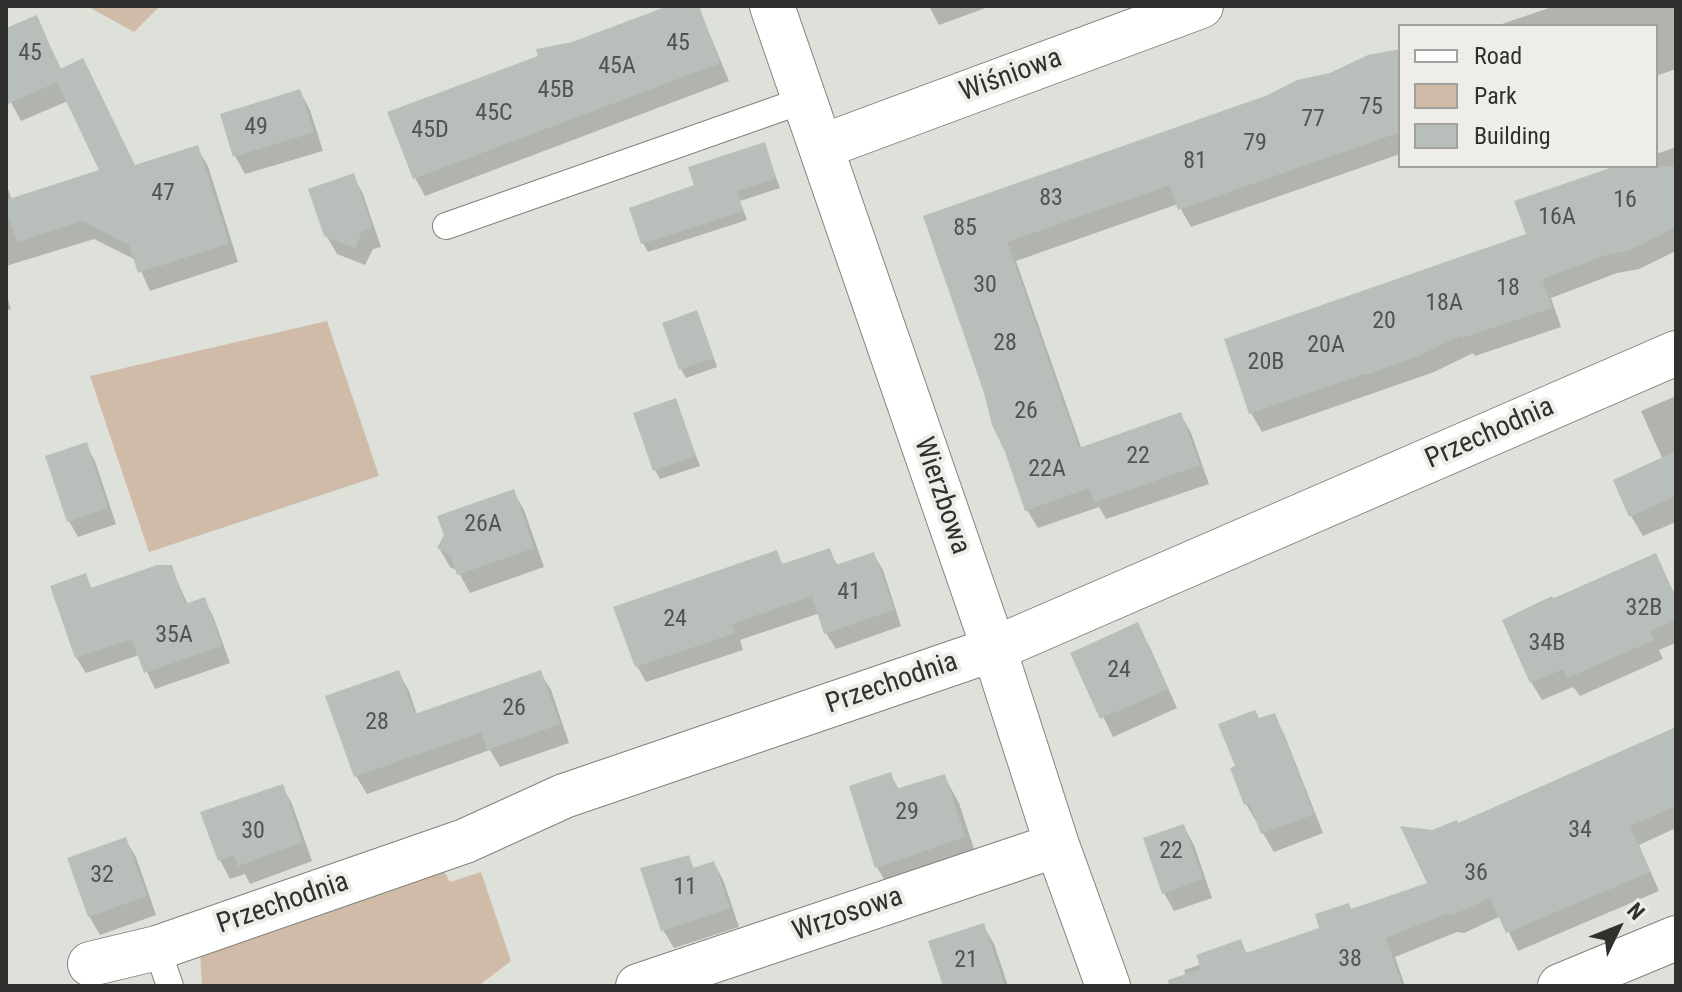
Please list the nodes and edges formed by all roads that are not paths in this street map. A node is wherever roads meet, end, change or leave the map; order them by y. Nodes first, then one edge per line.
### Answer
1 (772, 6) edge
2 (1201, 6) edge
3 (804, 100) junction
4 (821, 147) junction
5 (446, 226) dead end
6 (1676, 353) edge
7 (994, 649) junction
8 (1057, 845) junction
9 (1676, 938) edge
10 (90, 964) dead end
11 (164, 967) edge
12 (638, 986) edge
13 (1108, 986) edge
14 (1560, 986) edge

1 - 3 street, Wierzbowa
2 - 4 street, Wiśniowa
3 - 4 street, Wierzbowa
3 - 5 lane
4 - 7 street, Wierzbowa
6 - 7 street, Przechodnia
7 - 8 street, Wierzbowa
7 - 11 street, Przechodnia
8 - 12 street, Wrzosowa
8 - 13 street, Wierzbowa
9 - 14 street
10 - 11 street, Przechodnia

